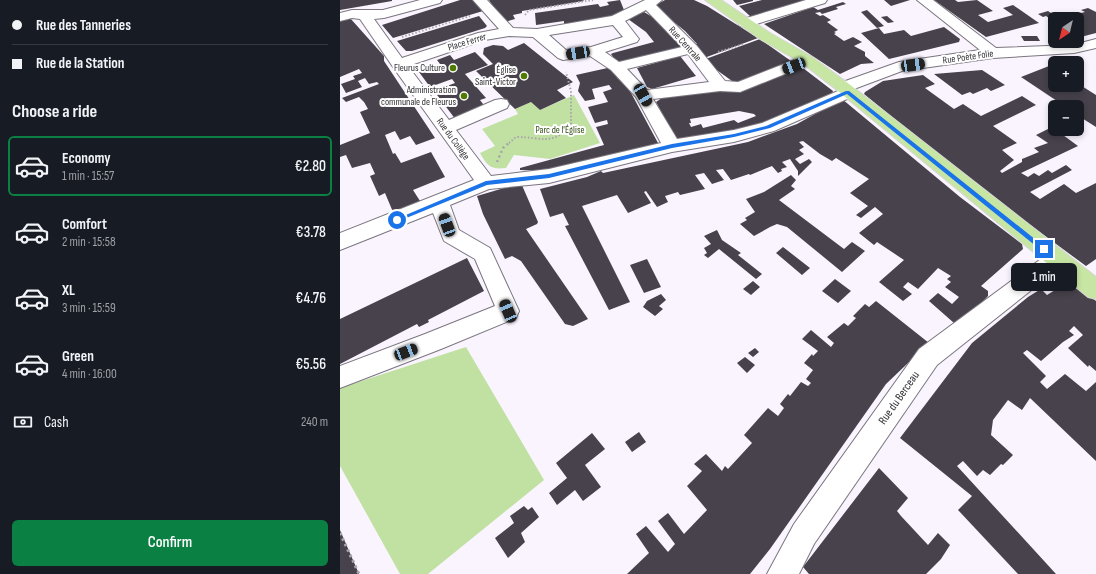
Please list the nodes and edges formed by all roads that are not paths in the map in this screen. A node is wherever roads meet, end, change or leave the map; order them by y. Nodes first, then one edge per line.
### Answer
1 (435, 0) edge
2 (712, 0) edge
3 (820, 0) edge
4 (924, 0) edge
5 (651, 2) edge
6 (484, 5) edge
7 (365, 15) junction
8 (340, 17) edge
9 (616, 20) junction
10 (745, 23) junction
11 (509, 32) junction
12 (537, 33) junction
13 (1096, 43) edge
14 (593, 50) junction
15 (993, 53) junction
16 (696, 54) junction
17 (807, 60) junction
18 (398, 64) junction
19 (616, 67) junction
20 (720, 86) junction
21 (845, 89) junction
22 (643, 95) junction
23 (501, 104) dead end
24 (445, 128) junction
25 (672, 146) junction
26 (490, 183) junction
27 (439, 203) junction
28 (340, 242) edge
29 (1056, 259) junction
30 (1094, 285) edge
31 (340, 377) edge
32 (782, 574) edge

1 - 7 street
2 - 10 main road
3 - 10 street
4 - 15 street
5 - 9 street, Place Ferrer
5 - 16 street, Rue Centrale
6 - 11 street
7 - 8 street
7 - 18 street, Rue du Collège
9 - 12 street, Place Ferrer
9 - 14 street
10 - 17 main road
11 - 12 street, Place Ferrer
11 - 18 street, Place Ferrer
12 - 14 street
13 - 15 street, Rue Poète Folie
14 - 19 street
15 - 21 street, Rue Poète Folie
16 - 19 street
16 - 20 street, Rue Centrale
17 - 20 street
17 - 21 main road
18 - 24 street, Rue du Collège
19 - 22 street
20 - 22 street
21 - 25 street, Rue Poète Folie
21 - 29 main road
22 - 25 street
23 - 24 street
24 - 26 street, Rue du Collège
25 - 26 street, Rue Poète Folie
26 - 27 street, Rue Poète Folie
27 - 28 street, Rue Poète Folie
27 - 31 street
29 - 30 main road
29 - 32 street, Rue du Berceau

